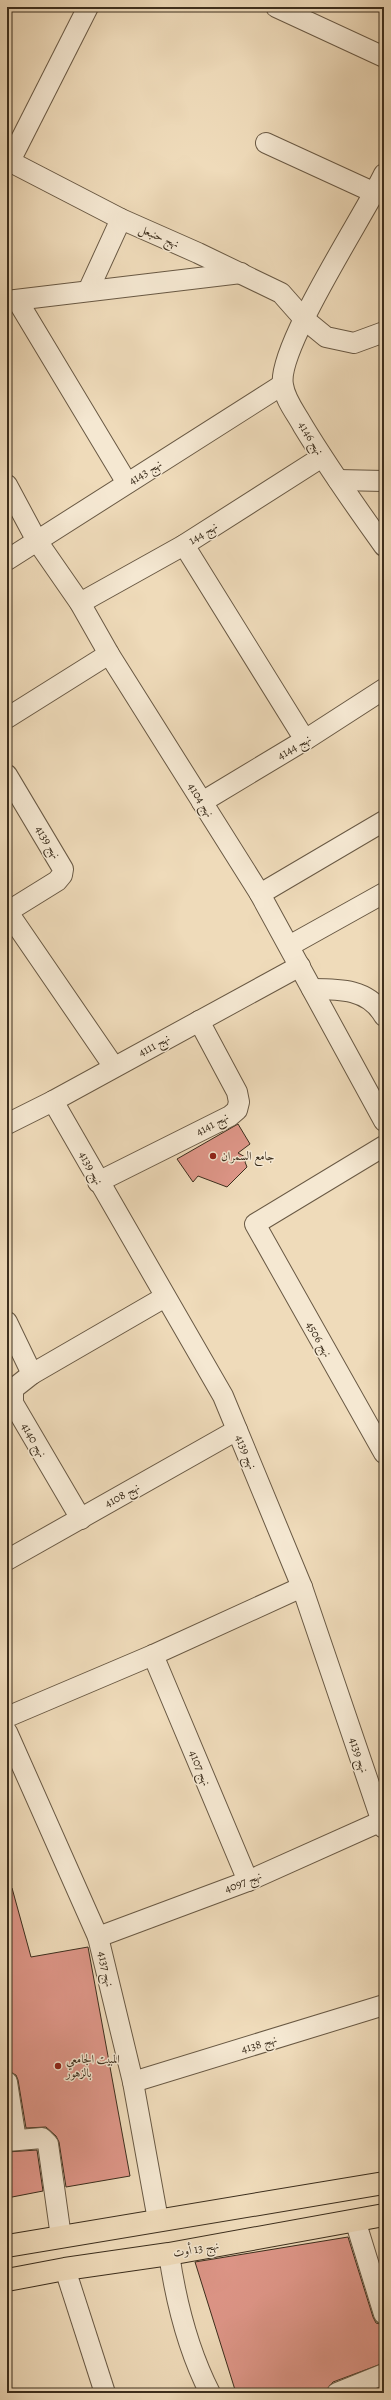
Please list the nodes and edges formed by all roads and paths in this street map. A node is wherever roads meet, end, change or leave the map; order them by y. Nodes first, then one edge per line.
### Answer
1 (88, 7) edge
2 (276, 7) edge
3 (384, 57) edge
4 (266, 143) dead end
5 (9, 161) edge
6 (384, 174) edge
7 (375, 193) junction
8 (121, 219) junction
9 (241, 273) junction
10 (88, 291) junction
11 (12, 301) edge
12 (304, 319) junction
13 (384, 332) edge
14 (282, 385) junction
15 (322, 457) junction
16 (338, 480) junction
17 (384, 481) edge
18 (127, 483) junction
19 (7, 485) edge
20 (37, 541) junction
21 (184, 545) junction
22 (384, 546) edge
23 (7, 560) edge
24 (80, 603) junction
25 (109, 654) junction
26 (384, 689) edge
27 (7, 718) edge
28 (305, 740) junction
29 (7, 775) edge
30 (202, 802) junction
31 (384, 821) edge
32 (384, 893) edge
33 (260, 894) junction
34 (7, 912) edge
35 (289, 946) junction
36 (300, 966) junction
37 (312, 989) junction
38 (382, 1008) edge
39 (198, 1021) junction
40 (114, 1067) junction
41 (53, 1101) junction
42 (384, 1121) edge
43 (7, 1124) edge
44 (384, 1146) edge
45 (98, 1182) junction
46 (165, 1297) junction
47 (7, 1322) edge
48 (32, 1374) junction
49 (237, 1430) junction
50 (384, 1453) edge
51 (81, 1519) junction
52 (7, 1560) edge
53 (302, 1587) junction
54 (153, 1654) junction
55 (7, 1717) edge
56 (8, 1737) edge
57 (383, 1823) edge
58 (248, 1881) junction
59 (98, 1936) junction
60 (384, 2005) edge
61 (7, 2082) edge
62 (133, 2082) junction
63 (11, 2140) edge
64 (384, 2183) edge
65 (384, 2215) edge
66 (158, 2220) junction
67 (355, 2220) junction
68 (61, 2237) junction
69 (7, 2246) edge
70 (168, 2254) junction
71 (65, 2269) junction
72 (7, 2280) edge
73 (384, 2314) edge
74 (384, 2374) edge
75 (105, 2393) edge
76 (210, 2393) edge
77 (337, 2393) edge

1 - 5 street
2 - 3 street
4 - 7 street
5 - 8 street, نهج حنبعل
6 - 7 street
7 - 12 street
8 - 9 street, نهج حنبعل
8 - 10 street
9 - 10 street
9 - 12 street, نهج حنبعل
10 - 11 street
11 - 18 street
12 - 13 street, نهج حنبعل
12 - 14 street
14 - 15 street, نهج 4146
14 - 18 street, نهج 4143
15 - 16 street, نهج 4146
15 - 21 street, نهج 144
16 - 17 street
16 - 22 street, نهج 4146
18 - 20 street, نهج 4143
19 - 20 street, نهج 4104
20 - 23 street, نهج 4143
20 - 24 street, نهج 4104
21 - 24 street, نهج 144
21 - 28 street
24 - 25 street, نهج 4104
25 - 27 street
25 - 30 street, نهج 4104
26 - 28 street, نهج 4144
28 - 30 street, نهج 4144
29 - 34 street, نهج 4139
30 - 33 street, نهج 4104
31 - 33 street
32 - 35 street
33 - 35 street, نهج 4104
34 - 40 street, نهج 4139
35 - 36 street, نهج 4104
36 - 37 street, نهج 4104
36 - 39 street, نهج 4111
37 - 38 street
37 - 42 street, نهج 4104
39 - 40 street, نهج 4111
39 - 45 street, نهج 4141
40 - 41 street, نهج 4111
41 - 43 street, نهج 4111
41 - 45 street, نهج 4139
44 - 50 street, نهج 4506
45 - 46 street, نهج 4139
46 - 48 street
46 - 49 street, نهج 4139
47 - 48 street
48 - 51 street, نهج 4140
49 - 51 street, نهج 4108
49 - 53 street, نهج 4139
51 - 52 street, نهج 4108
53 - 54 street
53 - 57 street, نهج 4139
54 - 55 street
54 - 58 street, نهج 4107
56 - 59 street, نهج 4137
57 - 58 street, نهج 4097
58 - 59 street, نهج 4097
59 - 62 street, نهج 4137
60 - 62 street, نهج 4138
61 - 63 street
62 - 66 street, نهج 4137
63 - 68 street
64 - 66 main road
65 - 67 main road, نهج 13 أوت
66 - 68 main road
67 - 70 main road, نهج 13 أوت
67 - 73 street
68 - 69 main road
70 - 71 main road, نهج 13 أوت
70 - 76 street
71 - 72 main road, نهج 13 أوت
71 - 75 street
74 - 77 street

